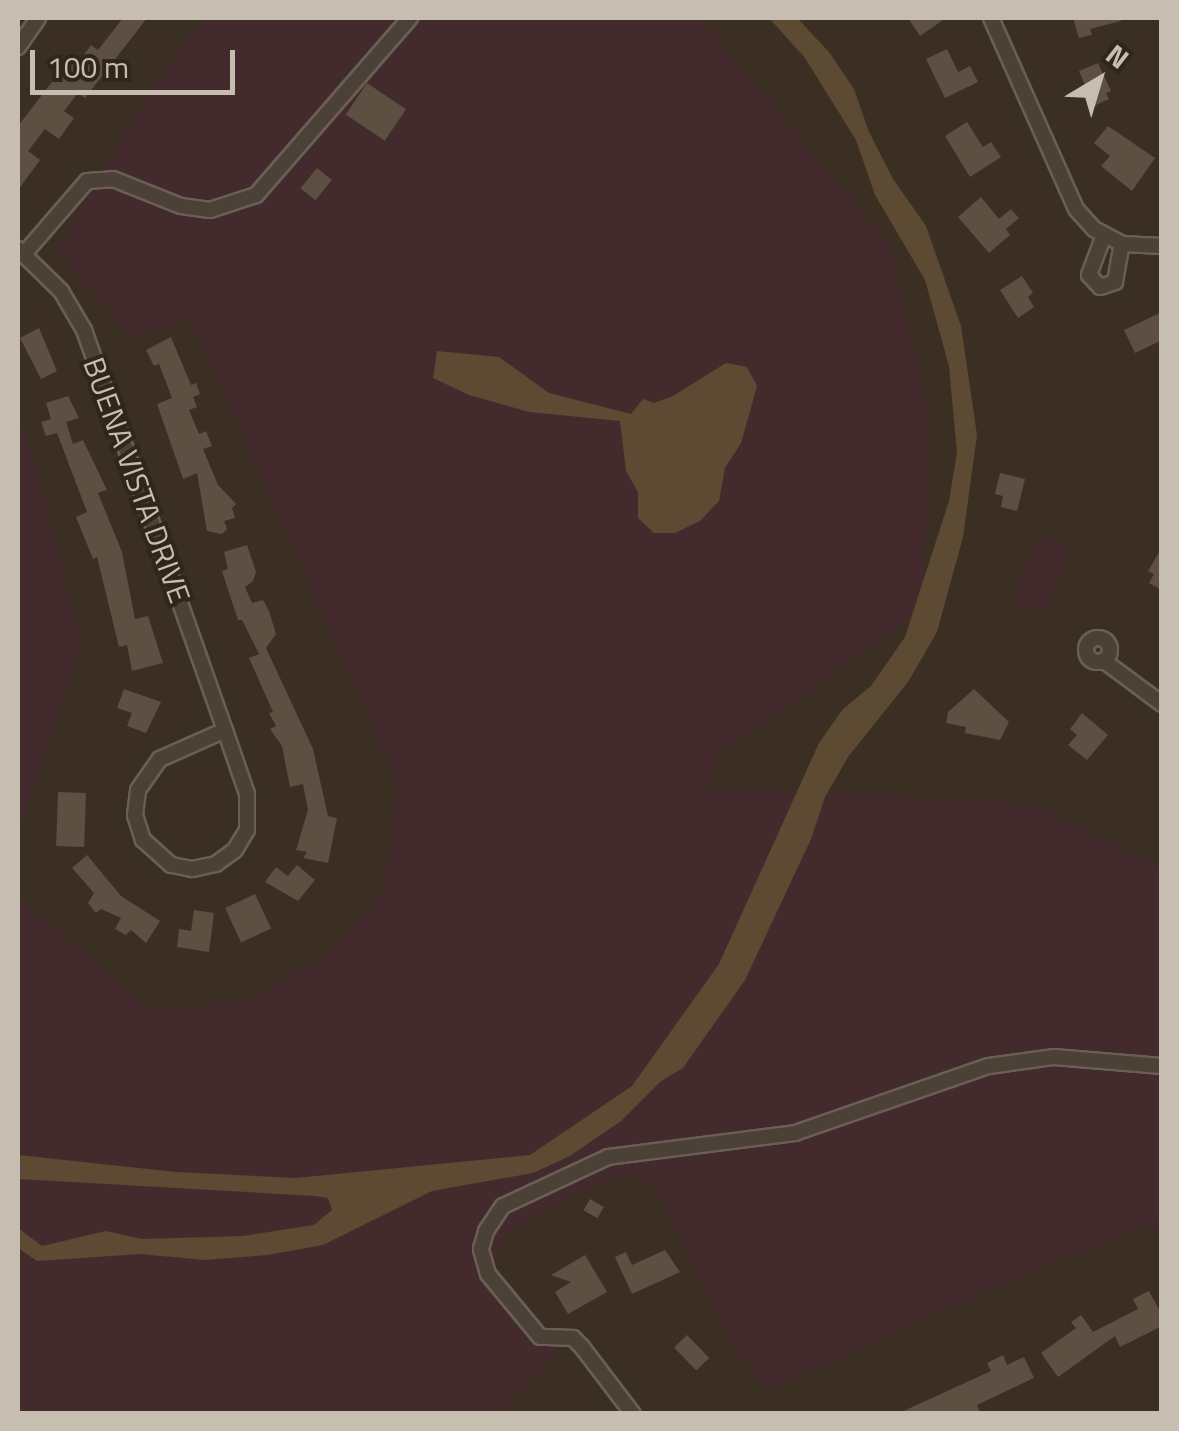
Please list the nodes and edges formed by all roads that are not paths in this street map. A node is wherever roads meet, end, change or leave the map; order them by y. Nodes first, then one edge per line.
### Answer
1 (38, 18) edge
2 (410, 18) edge
3 (991, 18) edge
4 (18, 47) edge
5 (1104, 235) junction
6 (1122, 244) junction
7 (1162, 246) edge
8 (21, 251) edge
9 (1104, 661) dead end
10 (1162, 704) edge
11 (225, 730) junction
12 (1162, 1066) edge
13 (633, 1414) edge

1 - 4 street
2 - 8 street
3 - 5 street
5 - 6 street
5 - 6 street
6 - 7 street
8 - 11 street, BUENA VISTA DRIVE
9 - 10 street
11 - 11 street, BUENA VISTA DRIVE
12 - 13 street

